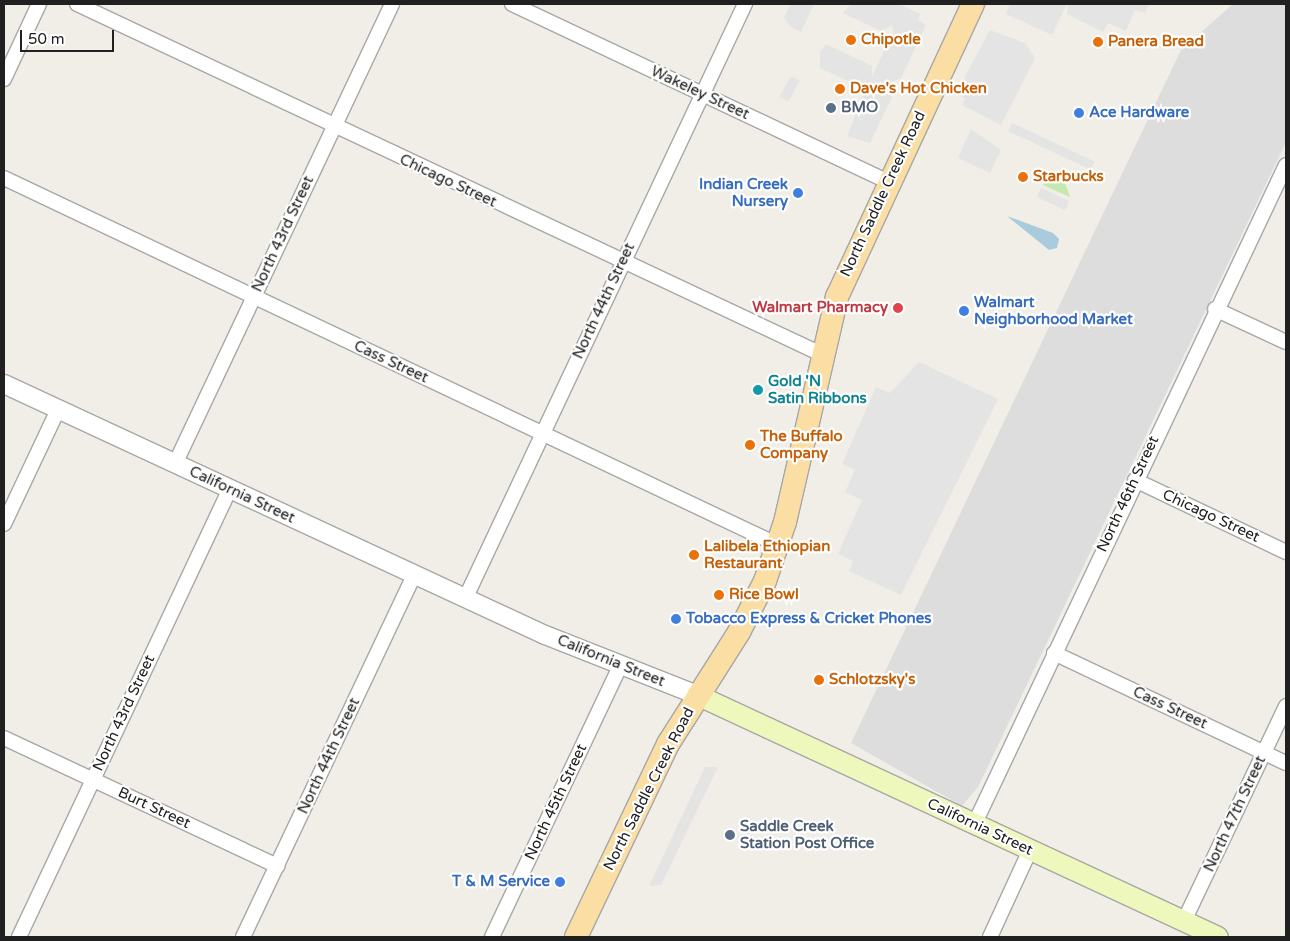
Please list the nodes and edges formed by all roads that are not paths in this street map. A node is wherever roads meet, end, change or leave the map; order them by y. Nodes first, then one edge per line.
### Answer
1 (39, 4) edge
2 (77, 4) edge
3 (392, 4) edge
4 (512, 4) edge
5 (744, 4) edge
6 (966, 6) edge
7 (4, 79) edge
8 (702, 94) junction
9 (334, 126) junction
10 (1286, 165) edge
11 (4, 178) edge
12 (888, 182) junction
13 (622, 264) junction
14 (253, 298) junction
15 (1215, 308) junction
16 (1286, 342) edge
17 (821, 354) junction
18 (4, 384) edge
19 (58, 410) junction
20 (542, 434) junction
21 (175, 464) junction
22 (1135, 480) junction
23 (229, 490) junction
24 (4, 524) edge
25 (778, 545) junction
26 (1286, 552) edge
27 (414, 575) junction
28 (466, 599) junction
29 (1054, 653) junction
30 (620, 666) junction
31 (697, 695) junction
32 (1286, 706) edge
33 (4, 738) edge
34 (1264, 753) junction
35 (1286, 763) edge
36 (92, 780) junction
37 (974, 825) junction
38 (1030, 850) junction
39 (277, 866) junction
40 (1184, 922) junction
41 (19, 937) edge
42 (244, 937) edge
43 (492, 937) edge
44 (576, 937) edge
45 (990, 937) edge
46 (1218, 937) edge

1 - 7 street
2 - 9 street, Chicago Street
3 - 9 street, North 43rd Street
4 - 8 street, Wakeley Street
5 - 8 street, North 44th Street
6 - 12 main road, North Saddle Creek Road
8 - 12 street, Wakeley Street
8 - 13 street, North 44th Street
9 - 13 street, Chicago Street
9 - 14 street, North 43rd Street
10 - 15 street, North 46th Street
11 - 14 street, Cass Street
12 - 17 main road, North Saddle Creek Road
13 - 17 street, Chicago Street
13 - 20 street, North 44th Street
14 - 20 street, Cass Street
14 - 21 street, North 43rd Street
15 - 16 street
15 - 22 street, North 46th Street
17 - 25 main road, North Saddle Creek Road
18 - 19 street, California Street
19 - 21 street, California Street
19 - 24 street
20 - 25 street, Cass Street
20 - 28 street, North 44th Street
21 - 23 street, California Street
22 - 26 street, Chicago Street
22 - 29 street, North 46th Street
23 - 27 street, California Street
23 - 36 street, North 43rd Street
25 - 31 main road, North Saddle Creek Road
27 - 28 street, California Street
27 - 39 street, North 44th Street
28 - 30 street, California Street
29 - 34 street, Cass Street
29 - 37 street, North 46th Street
30 - 31 street, California Street
30 - 43 street, North 45th Street
31 - 37 main road, California Street
31 - 44 main road, North Saddle Creek Road
32 - 34 street, North 47th Street
33 - 36 street, Burt Street
34 - 35 street, Cass Street
34 - 40 street, North 47th Street
36 - 39 street, Burt Street
36 - 41 street, North 43rd Street
37 - 38 main road, California Street
38 - 40 main road, California Street
38 - 45 street
39 - 42 street, North 44th Street
40 - 46 main road, California Street

